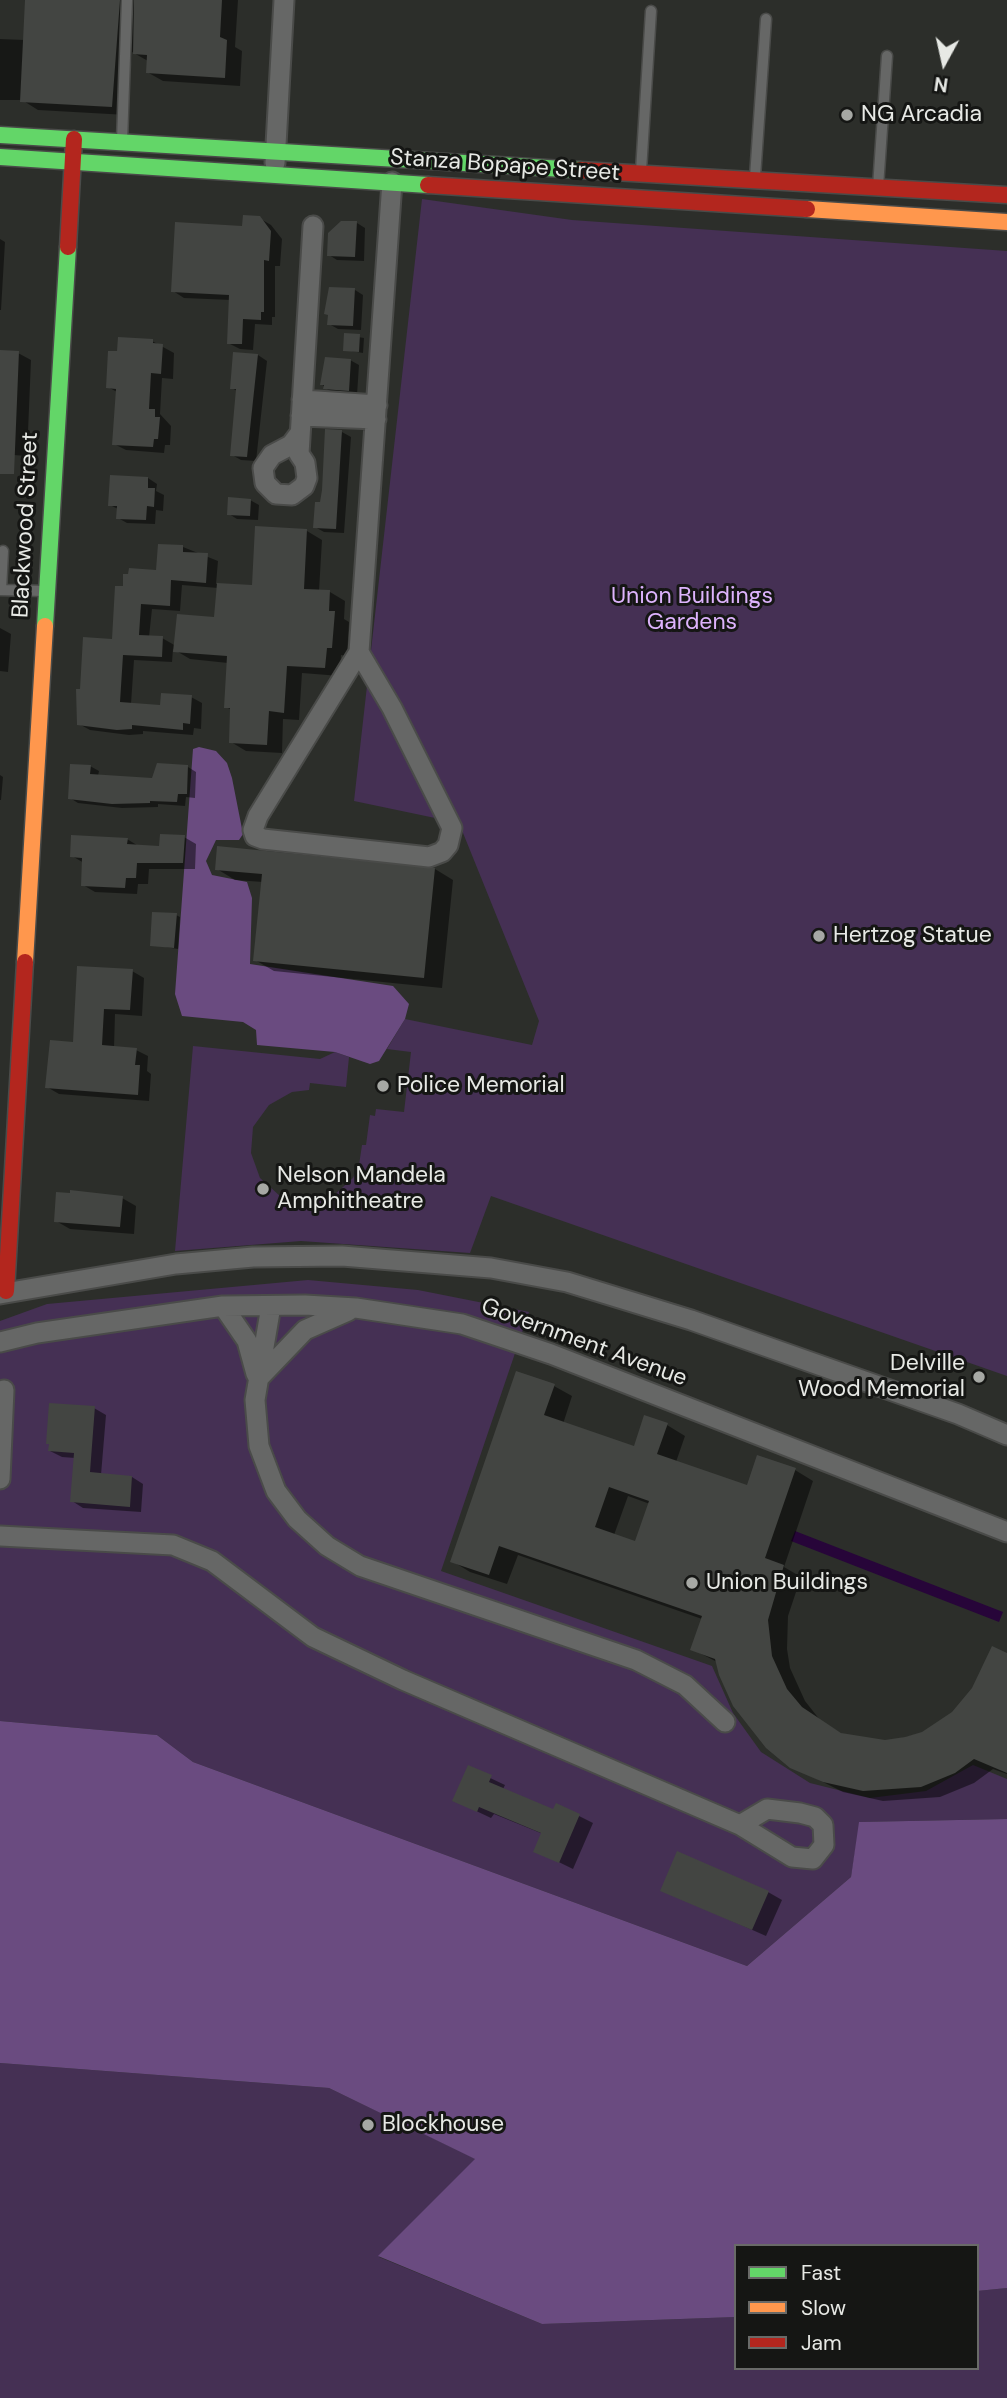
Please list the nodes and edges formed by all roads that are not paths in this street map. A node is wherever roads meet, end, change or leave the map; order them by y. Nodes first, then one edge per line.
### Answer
1 (127, 0) edge
2 (284, 0) edge
3 (650, 11) dead end
4 (766, 19) dead end
5 (887, 56) dead end
6 (0, 135) edge
7 (74, 139) junction
8 (122, 142) junction
9 (275, 151) junction
10 (319, 154) junction
11 (0, 158) edge
12 (72, 162) junction
13 (460, 164) junction
14 (274, 174) junction
15 (641, 175) junction
16 (754, 181) junction
17 (392, 182) junction
18 (878, 187) junction
19 (1007, 195) edge
20 (1007, 222) edge
21 (313, 226) dead end
22 (376, 412) junction
23 (3, 551) dead end
24 (1, 590) edge
25 (47, 591) junction
26 (359, 652) junction
27 (3, 1293) edge
28 (223, 1306) junction
29 (271, 1306) junction
30 (356, 1308) junction
31 (0, 1342) edge
32 (258, 1380) junction
33 (4, 1390) dead end
34 (1007, 1435) edge
35 (0, 1479) edge
36 (1007, 1532) edge
37 (0, 1536) edge
38 (725, 1722) dead end
39 (740, 1825) dead end

1 - 8 lane
2 - 9 street
3 - 15 lane
4 - 16 lane
5 - 18 lane
6 - 7 main road, Stanza Bopape Street
7 - 8 main road, Stanza Bopape Street
7 - 12 main road, Blackwood Street
8 - 9 main road, Stanza Bopape Street
9 - 10 main road, Stanza Bopape Street
9 - 14 street
10 - 13 main road, Stanza Bopape Street
10 - 17 main road
11 - 12 main road, Stanza Bopape Street
12 - 14 main road, Stanza Bopape Street
12 - 25 main road, Blackwood Street
13 - 15 main road, Stanza Bopape Street
13 - 17 main road
14 - 17 main road, Stanza Bopape Street
15 - 16 main road, Stanza Bopape Street
16 - 18 main road, Stanza Bopape Street
17 - 20 main road, Stanza Bopape Street
17 - 22 street
18 - 19 main road, Stanza Bopape Street
21 - 22 street
22 - 26 street
23 - 24 lane
24 - 25 lane
25 - 27 main road, Blackwood Street
26 - 26 street
27 - 34 street, Government Avenue
28 - 29 street, Government Avenue
28 - 31 street, Government Avenue
28 - 32 street
29 - 30 street, Government Avenue
29 - 32 street
30 - 32 street
30 - 36 street, Government Avenue
32 - 38 street
33 - 35 street
37 - 39 street

